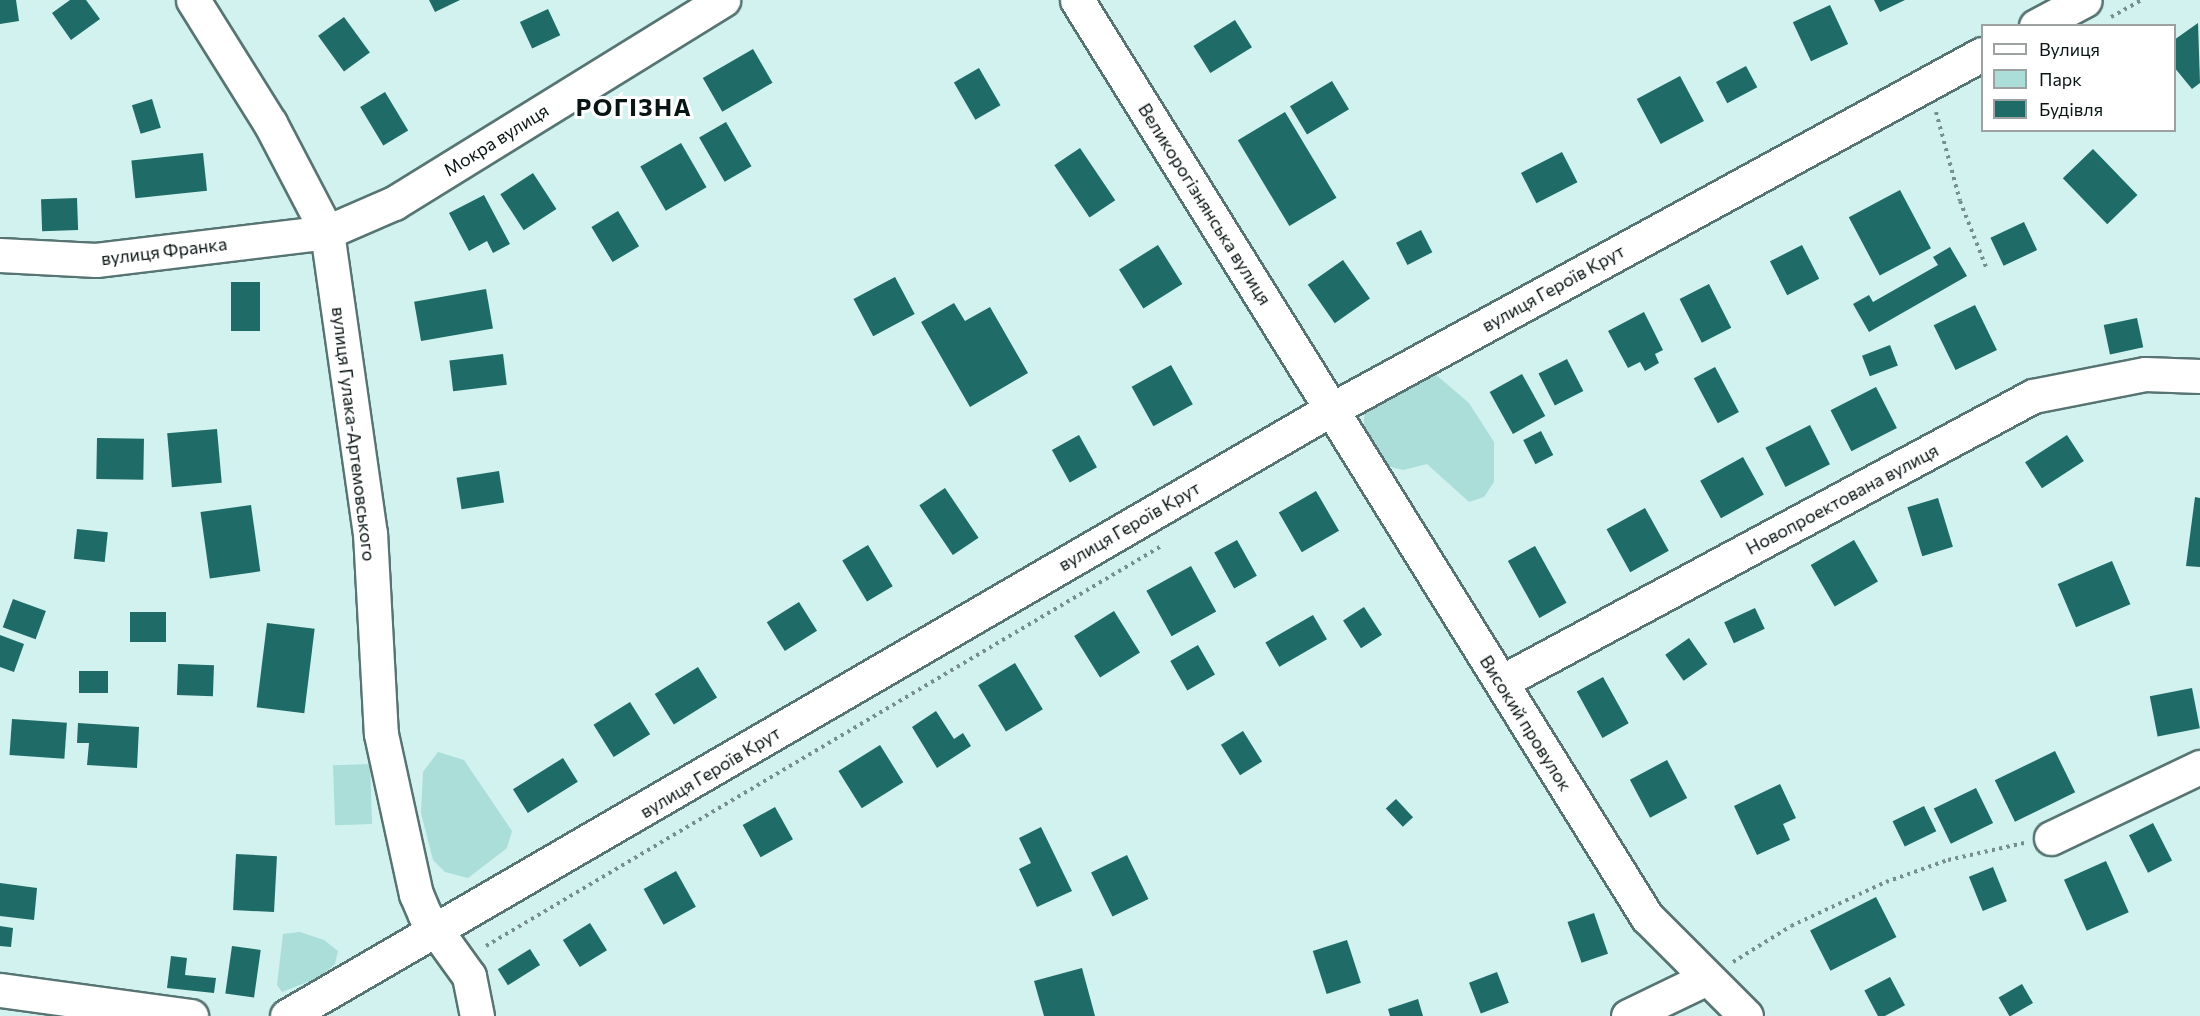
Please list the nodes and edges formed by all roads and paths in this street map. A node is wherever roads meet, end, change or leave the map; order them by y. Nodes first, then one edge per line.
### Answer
1 (193, 0) edge
2 (723, 0) edge
3 (1077, 0) edge
4 (2142, 0) edge
5 (2095, 10) edge
6 (2043, 24) edge
7 (1981, 55) edge
8 (1933, 102) dead end
9 (327, 232) junction
10 (0, 255) edge
11 (1986, 267) dead end
12 (2200, 376) edge
13 (1329, 410) junction
14 (1169, 542) dead end
15 (1502, 682) junction
16 (2200, 766) edge
17 (2051, 838) joint
18 (437, 931) junction
19 (455, 958) junction
20 (1705, 979) junction
21 (0, 990) edge
22 (1635, 1014) edge
23 (191, 1016) edge
24 (287, 1016) edge
25 (477, 1016) edge
26 (1746, 1016) edge

1 - 9 street, вулиця Гулака-Артемовського
2 - 9 street, Мокра вулиця
3 - 13 street, Великорогізнянська вулиця
4 - 5 path
5 - 6 street
7 - 13 street, вулиця Героїв Крут
8 - 11 path
9 - 10 street, вулиця Франка
9 - 18 street, вулиця Гулака-Артемовського
12 - 15 street, Новопроектована вулиця
13 - 15 street, Високий провулок
13 - 18 street, вулиця Героїв Крут
14 - 19 path
15 - 20 street, Високий провулок
16 - 17 street
17 - 20 path
18 - 19 street, вулиця Гулака-Артемовського
18 - 24 street, вулиця Героїв Крут
19 - 25 street, вулиця Гулака-Артемовського
20 - 22 street
20 - 26 street, Високий провулок
21 - 23 street

